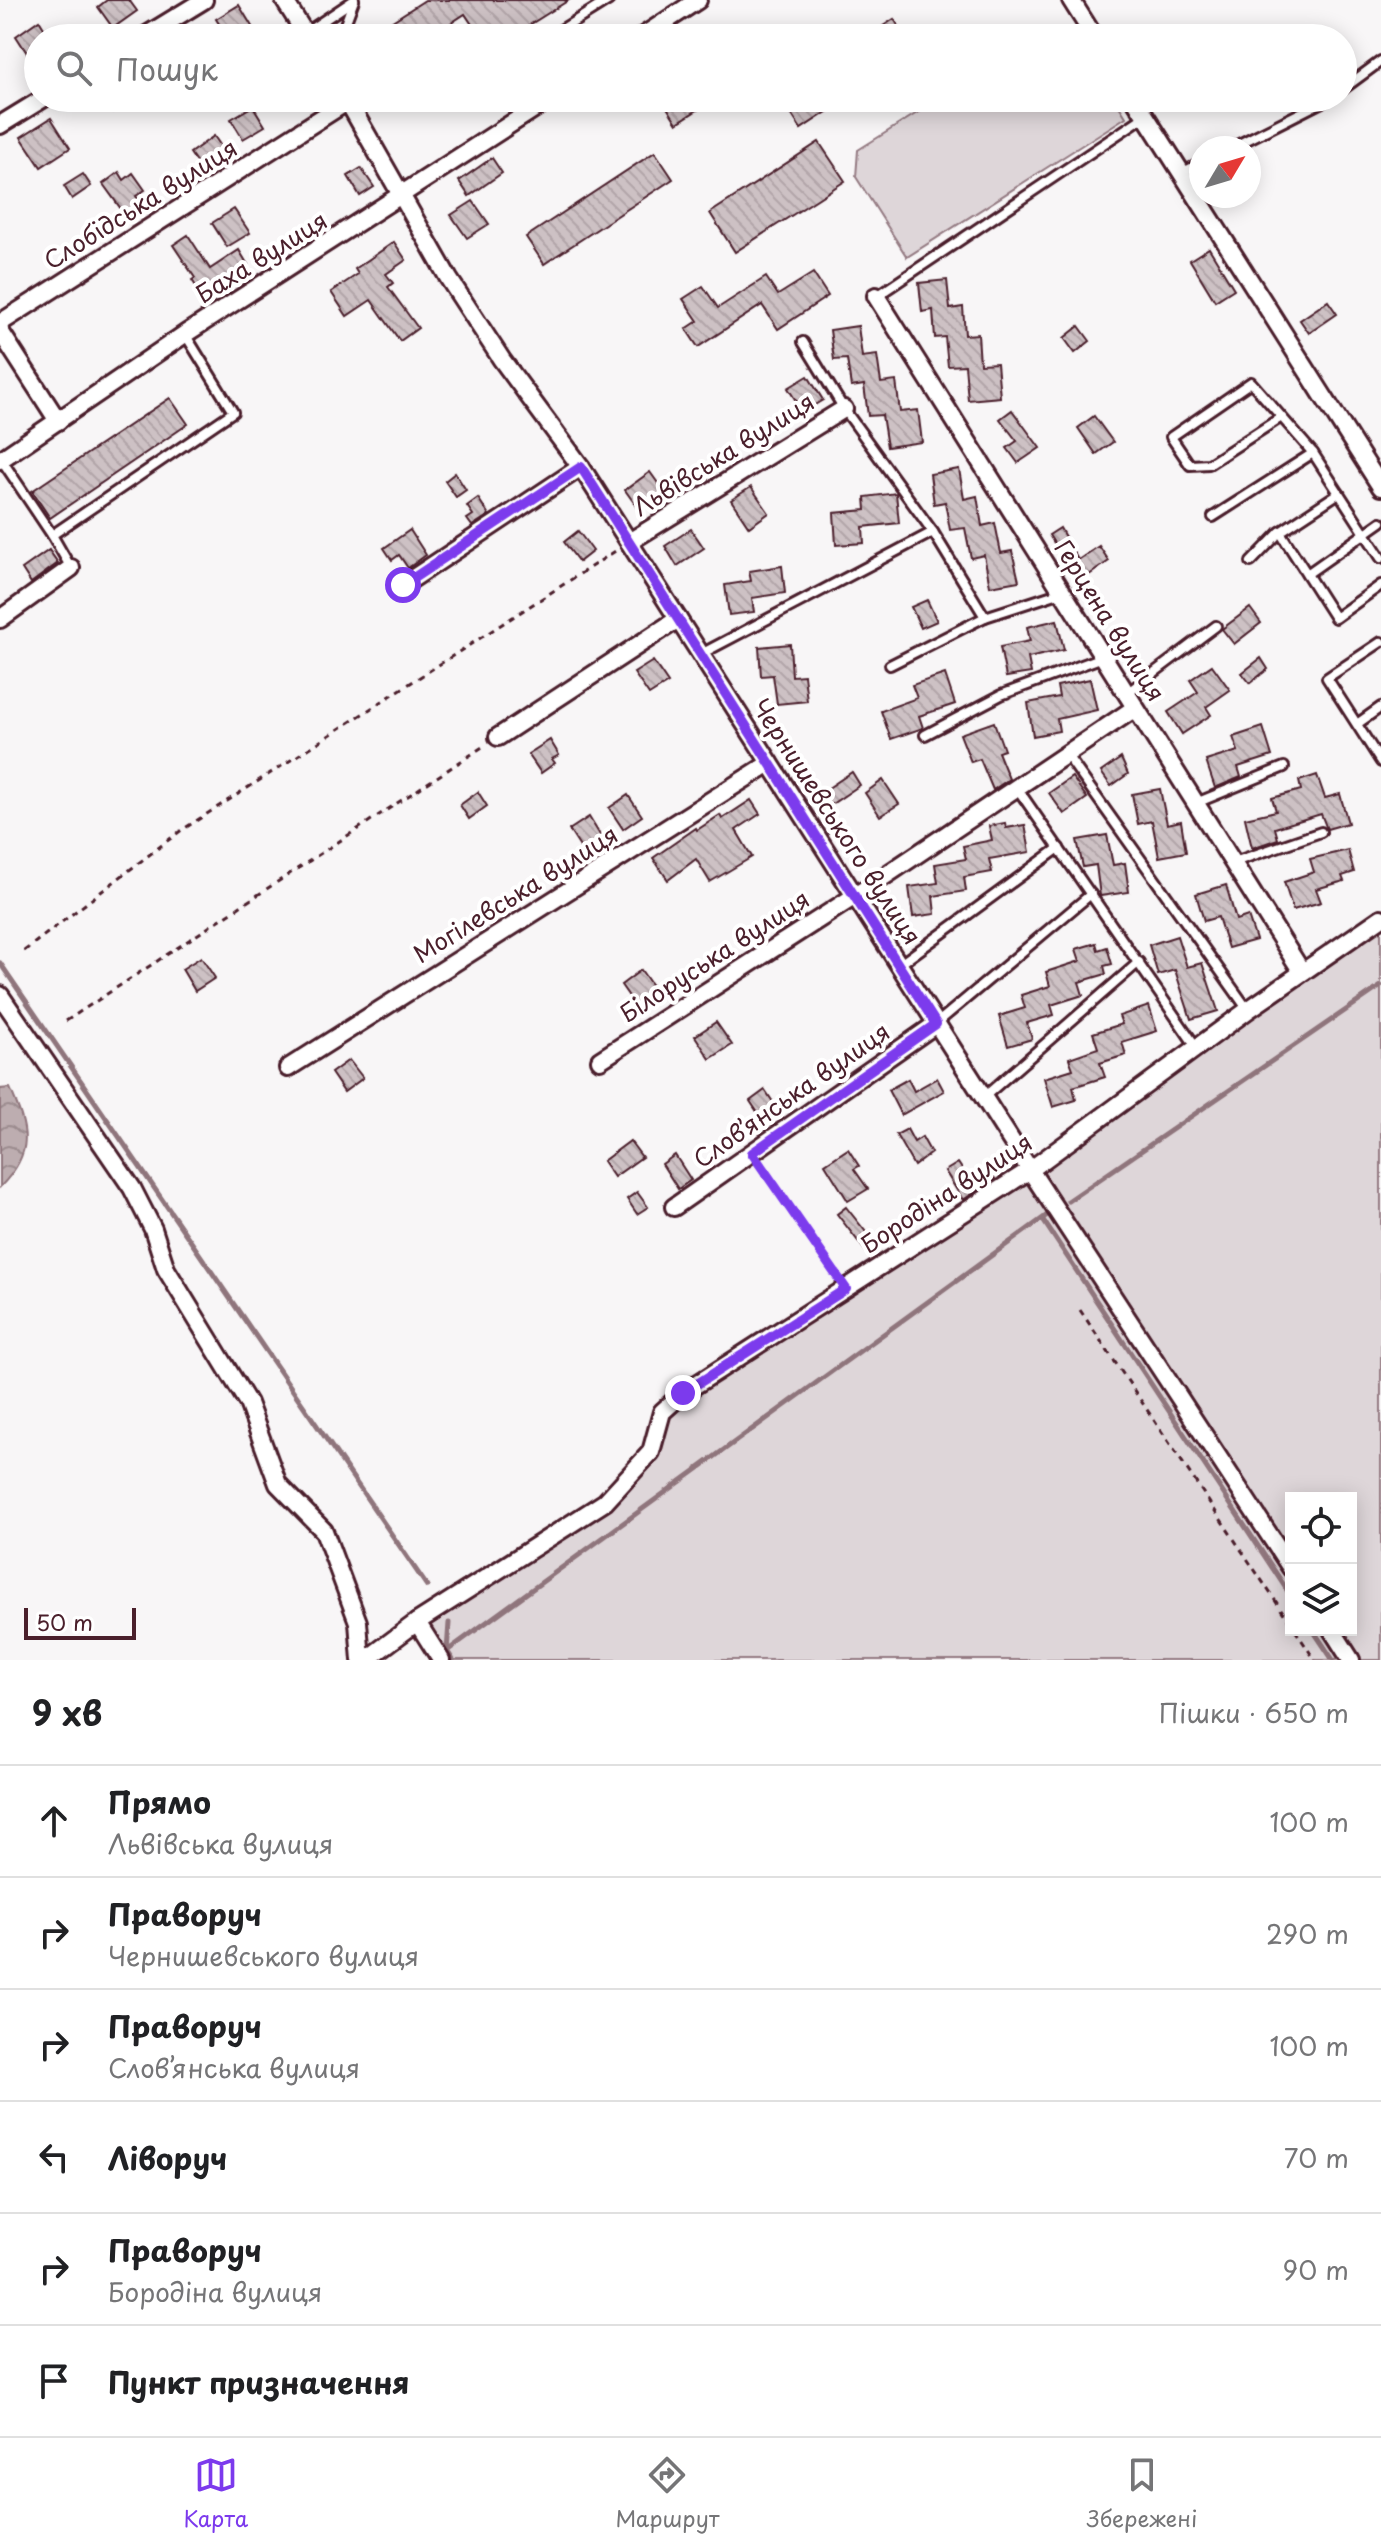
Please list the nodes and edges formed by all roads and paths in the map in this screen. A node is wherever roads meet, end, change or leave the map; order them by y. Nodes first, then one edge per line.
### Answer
1 (204, 0) edge
2 (284, 0) edge
3 (354, 0) edge
4 (609, 0) edge
5 (1071, 0) edge
6 (690, 2) edge
7 (165, 24) edge
8 (299, 24) edge
9 (322, 24) edge
10 (345, 24) edge
11 (570, 24) edge
12 (659, 24) edge
13 (1086, 24) edge
14 (1381, 61) edge
15 (1357, 79) edge
16 (24, 110) edge
17 (328, 112) edge
18 (354, 112) edge
19 (530, 112) edge
20 (1143, 112) edge
21 (1302, 112) edge
22 (1145, 116) junction
23 (0, 125) edge
24 (1255, 136) edge
25 (1189, 169) edge
26 (1181, 173) junction
27 (401, 198) junction
28 (876, 296) joint
29 (0, 323) edge
30 (0, 331) edge
31 (185, 334) junction
32 (803, 342) dead end
33 (844, 409) junction
34 (1280, 418) junction
35 (58, 421) junction
36 (1313, 453) junction
37 (0, 460) edge
38 (581, 467) junction
39 (1381, 487) edge
40 (1339, 493) junction
41 (1213, 517) dead end
42 (1381, 522) edge
43 (933, 532) junction
44 (1280, 532) junction
45 (1365, 534) junction
46 (52, 535) junction
47 (629, 542) junction
48 (1381, 558) edge
49 (1251, 562) dead end
50 (71, 568) joint
51 (1307, 574) junction
52 (403, 585) dead end
53 (1381, 585) edge
54 (1062, 592) junction
55 (985, 617) junction
56 (0, 619) edge
57 (678, 619) junction
58 (1216, 626) dead end
59 (1381, 642) edge
60 (701, 654) junction
61 (1103, 657) junction
62 (890, 665) dead end
63 (1131, 700) junction
64 (1381, 707) edge
65 (1357, 724) junction
66 (925, 735) dead end
67 (498, 737) joint
68 (1066, 754) junction
69 (1381, 762) edge
70 (770, 763) junction
71 (1284, 767) dead end
72 (1017, 788) junction
73 (1196, 804) junction
74 (1321, 832) dead end
75 (1059, 848) junction
76 (1233, 863) junction
77 (1091, 894) junction
78 (855, 896) junction
79 (1381, 918) edge
80 (24, 951) dead end
81 (1139, 962) junction
82 (899, 965) junction
83 (1302, 972) junction
84 (0, 995) edge
85 (1248, 1010) junction
86 (66, 1021) dead end
87 (936, 1024) junction
88 (1197, 1048) junction
89 (600, 1060) dead end
90 (288, 1068) dead end
91 (984, 1097) junction
92 (752, 1153) junction
93 (1030, 1170) junction
94 (674, 1207) dead end
95 (846, 1289) junction
96 (1080, 1310) dead end
97 (1288, 1564) edge
98 (1285, 1615) edge
99 (417, 1622) junction
100 (1299, 1636) edge
101 (1336, 1636) edge
102 (364, 1660) edge
103 (441, 1660) edge
104 (1315, 1660) edge
105 (1351, 1660) edge

1 - 7 street
2 - 8 street
3 - 9 lane
3 - 10 lane
4 - 11 lane
5 - 13 street
6 - 12 street
14 - 15 lane
16 - 23 street
17 - 29 street, Слобідська вулиця
18 - 27 street, Чернишевського вулиця
19 - 27 street, Баха вулиця
20 - 22 street
21 - 24 lane
22 - 26 street
22 - 28 lane
25 - 26 lane
26 - 39 street
27 - 31 street, Баха вулиця
27 - 38 street, Чернишевського вулиця
28 - 54 street, Герцена вулиця
30 - 35 street
31 - 35 street, Баха вулиця
31 - 46 lane
32 - 33 lane
33 - 43 lane
33 - 47 street, Львівська вулиця
34 - 34 lane
34 - 36 lane
35 - 37 street, Баха вулиця
36 - 40 lane
36 - 41 lane
37 - 46 lane
38 - 47 street, Чернишевського вулиця
38 - 52 street
40 - 44 lane
40 - 45 lane
42 - 45 lane
43 - 55 lane
43 - 60 lane
44 - 49 lane
44 - 51 lane
45 - 48 lane
45 - 51 lane
46 - 50 lane
47 - 57 street, Чернишевського вулиця
47 - 80 path
50 - 56 street
51 - 53 lane
54 - 55 lane
54 - 61 street, Герцена вулиця
55 - 62 lane
57 - 60 street, Чернишевського вулиця
57 - 67 street
58 - 63 lane
59 - 65 lane
60 - 70 street, Чернишевського вулиця
61 - 63 street, Герцена вулиця
61 - 66 lane
63 - 68 street, Білоруська вулиця
63 - 73 street, Герцена вулиця
64 - 65 lane
65 - 69 lane
67 - 86 path
68 - 72 street, Білоруська вулиця
68 - 85 lane
70 - 78 street, Чернишевського вулиця
70 - 90 street, Могілевська вулиця
71 - 73 lane
72 - 75 lane
72 - 78 street, Білоруська вулиця
73 - 76 street, Герцена вулиця
74 - 76 lane
75 - 77 lane
75 - 82 lane
76 - 83 street, Герцена вулиця
77 - 81 lane
77 - 87 lane
78 - 82 street, Чернишевського вулиця
78 - 89 street, Білоруська вулиця
79 - 83 street, Бородіна вулиця
81 - 88 lane
81 - 91 lane
82 - 87 street, Чернишевського вулиця
83 - 85 street, Бородіна вулиця
84 - 102 street
85 - 88 street, Бородіна вулиця
87 - 91 street, Чернишевського вулиця
87 - 92 street, Слов’янська вулиця
88 - 93 street, Бородіна вулиця
91 - 93 street, Чернишевського вулиця
92 - 94 street, Слов’янська вулиця
92 - 95 path
93 - 95 street, Бородіна вулиця
93 - 97 street, Чернишевського вулиця
95 - 99 street, Бородіна вулиця
96 - 98 path
99 - 102 street, Бородіна вулиця
99 - 103 street
100 - 104 path
101 - 105 street

